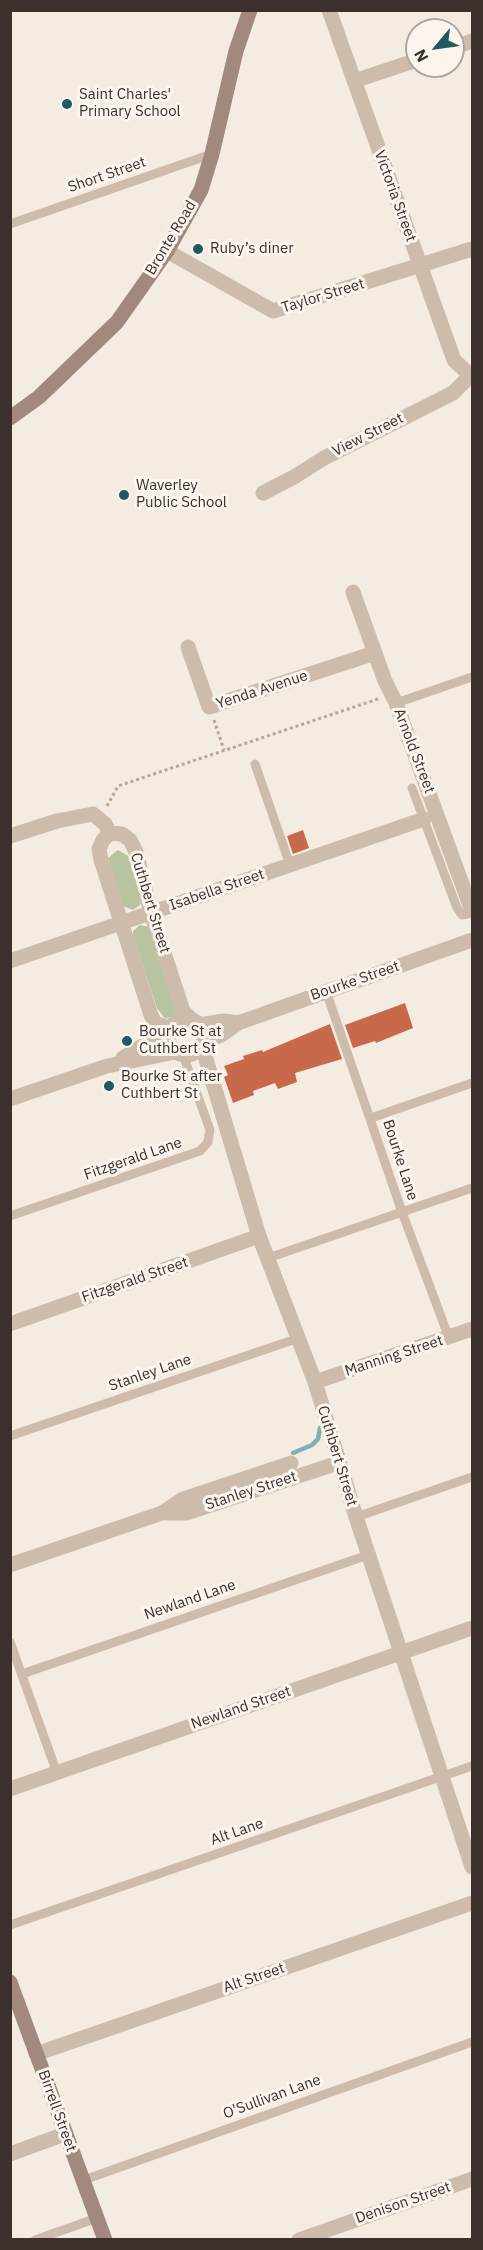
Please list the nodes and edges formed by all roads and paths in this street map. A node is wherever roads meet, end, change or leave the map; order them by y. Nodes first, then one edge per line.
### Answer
1 (250, 10) edge
2 (329, 10) edge
3 (405, 64) edge
4 (354, 81) junction
5 (212, 154) junction
6 (10, 224) edge
7 (472, 249) edge
8 (167, 251) junction
9 (421, 266) junction
10 (471, 376) edge
11 (10, 418) edge
12 (263, 492) dead end
13 (353, 591) dead end
14 (188, 647) dead end
15 (375, 653) junction
16 (472, 677) edge
17 (393, 698) junction
18 (209, 707) junction
19 (224, 750) junction
20 (255, 764) dead end
21 (412, 788) dead end
22 (100, 819) junction
23 (424, 819) junction
24 (110, 833) junction
25 (10, 836) edge
26 (290, 865) junction
27 (472, 912) edge
28 (151, 913) junction
29 (121, 923) junction
30 (472, 940) edge
31 (10, 961) edge
32 (326, 991) junction
33 (195, 1022) junction
34 (238, 1023) junction
35 (169, 1031) junction
36 (203, 1044) junction
37 (179, 1054) junction
38 (107, 1066) junction
39 (472, 1083) edge
40 (10, 1099) edge
41 (370, 1118) junction
42 (472, 1188) edge
43 (402, 1212) junction
44 (10, 1216) edge
45 (259, 1236) junction
46 (268, 1258) junction
47 (10, 1324) edge
48 (472, 1329) edge
49 (299, 1338) junction
50 (449, 1338) junction
51 (315, 1382) junction
52 (10, 1436) edge
53 (291, 1463) dead end
54 (338, 1463) junction
55 (472, 1477) edge
56 (162, 1513) junction
57 (356, 1517) junction
58 (368, 1555) junction
59 (10, 1565) edge
60 (472, 1628) edge
61 (10, 1642) edge
62 (401, 1653) junction
63 (22, 1674) junction
64 (472, 1766) edge
65 (57, 1773) junction
66 (442, 1777) junction
67 (10, 1789) edge
68 (472, 1867) edge
69 (472, 1903) edge
70 (10, 1926) edge
71 (10, 1982) edge
72 (472, 2042) edge
73 (36, 2054) junction
74 (65, 2134) junction
75 (10, 2154) edge
76 (472, 2179) edge
77 (81, 2181) junction
78 (97, 2218) junction
79 (35, 2240) edge
80 (105, 2240) edge
81 (299, 2240) edge

1 - 5 main road, Bronte Road
2 - 4 street, Victoria Street
3 - 4 street
4 - 9 street, Victoria Street
5 - 6 lane, Short Street
5 - 8 main road, Bronte Road
7 - 9 street, Taylor Street
8 - 9 street, Taylor Street
8 - 11 main road, Bronte Road
9 - 10 street, Victoria Street
10 - 12 street, View Street
13 - 15 street, Arnold Street
14 - 18 street, Yenda Avenue
15 - 17 street, Arnold Street
15 - 18 street, Yenda Avenue
16 - 17 lane
17 - 19 path
17 - 27 street, Arnold Street
18 - 19 path
19 - 22 path
20 - 26 lane
21 - 23 lane, Arnold Street
22 - 24 street
22 - 25 street
23 - 26 street, Isabella Street
23 - 27 lane, Arnold Street
24 - 28 street, Cuthbert Street
24 - 29 street
26 - 28 street, Isabella Street
28 - 29 street, Isabella Street
28 - 33 street, Cuthbert Street
29 - 31 street, Isabella Street
29 - 35 street
30 - 32 street, Bourke Street
32 - 34 street, Bourke Street
32 - 41 lane, Bourke Lane
33 - 34 street, Bourke Street
33 - 35 street
33 - 36 street
34 - 36 street, Bourke Street
35 - 37 street
35 - 38 street
36 - 37 street
36 - 45 street, Cuthbert Street
37 - 38 street
37 - 44 lane, Fitzgerald Lane
38 - 40 street
39 - 41 lane
41 - 43 lane, Bourke Lane
42 - 43 lane
43 - 46 lane
43 - 50 lane, Bourke Lane
45 - 46 street, Cuthbert Street
45 - 47 street, Fitzgerald Street
46 - 49 street, Cuthbert Street
48 - 50 street, Manning Street
49 - 51 street, Cuthbert Street
49 - 52 lane, Stanley Lane
50 - 51 street, Manning Street
51 - 54 street, Cuthbert Street
53 - 56 street, Stanley Street
54 - 56 street, Stanley Street
54 - 57 street, Cuthbert Street
55 - 57 lane
56 - 59 street, Stanley Street
57 - 58 street, Cuthbert Street
58 - 62 street, Cuthbert Street
58 - 63 lane, Newland Lane
60 - 62 street, Newland Street
61 - 63 lane
62 - 65 street, Newland Street
62 - 66 street, Cuthbert Street
63 - 65 lane
64 - 66 lane, Alt Lane
65 - 67 street, Newland Street
66 - 68 street, Cuthbert Street
66 - 70 lane, Alt Lane
69 - 73 street, Alt Street
71 - 73 main road, Birrell Street
72 - 77 lane, O'Sullivan Lane
73 - 74 main road, Birrell Street
74 - 75 street
74 - 77 main road, Birrell Street
76 - 81 street, Denison Street
77 - 78 main road, Birrell Street
78 - 79 lane
78 - 80 main road, Birrell Street

